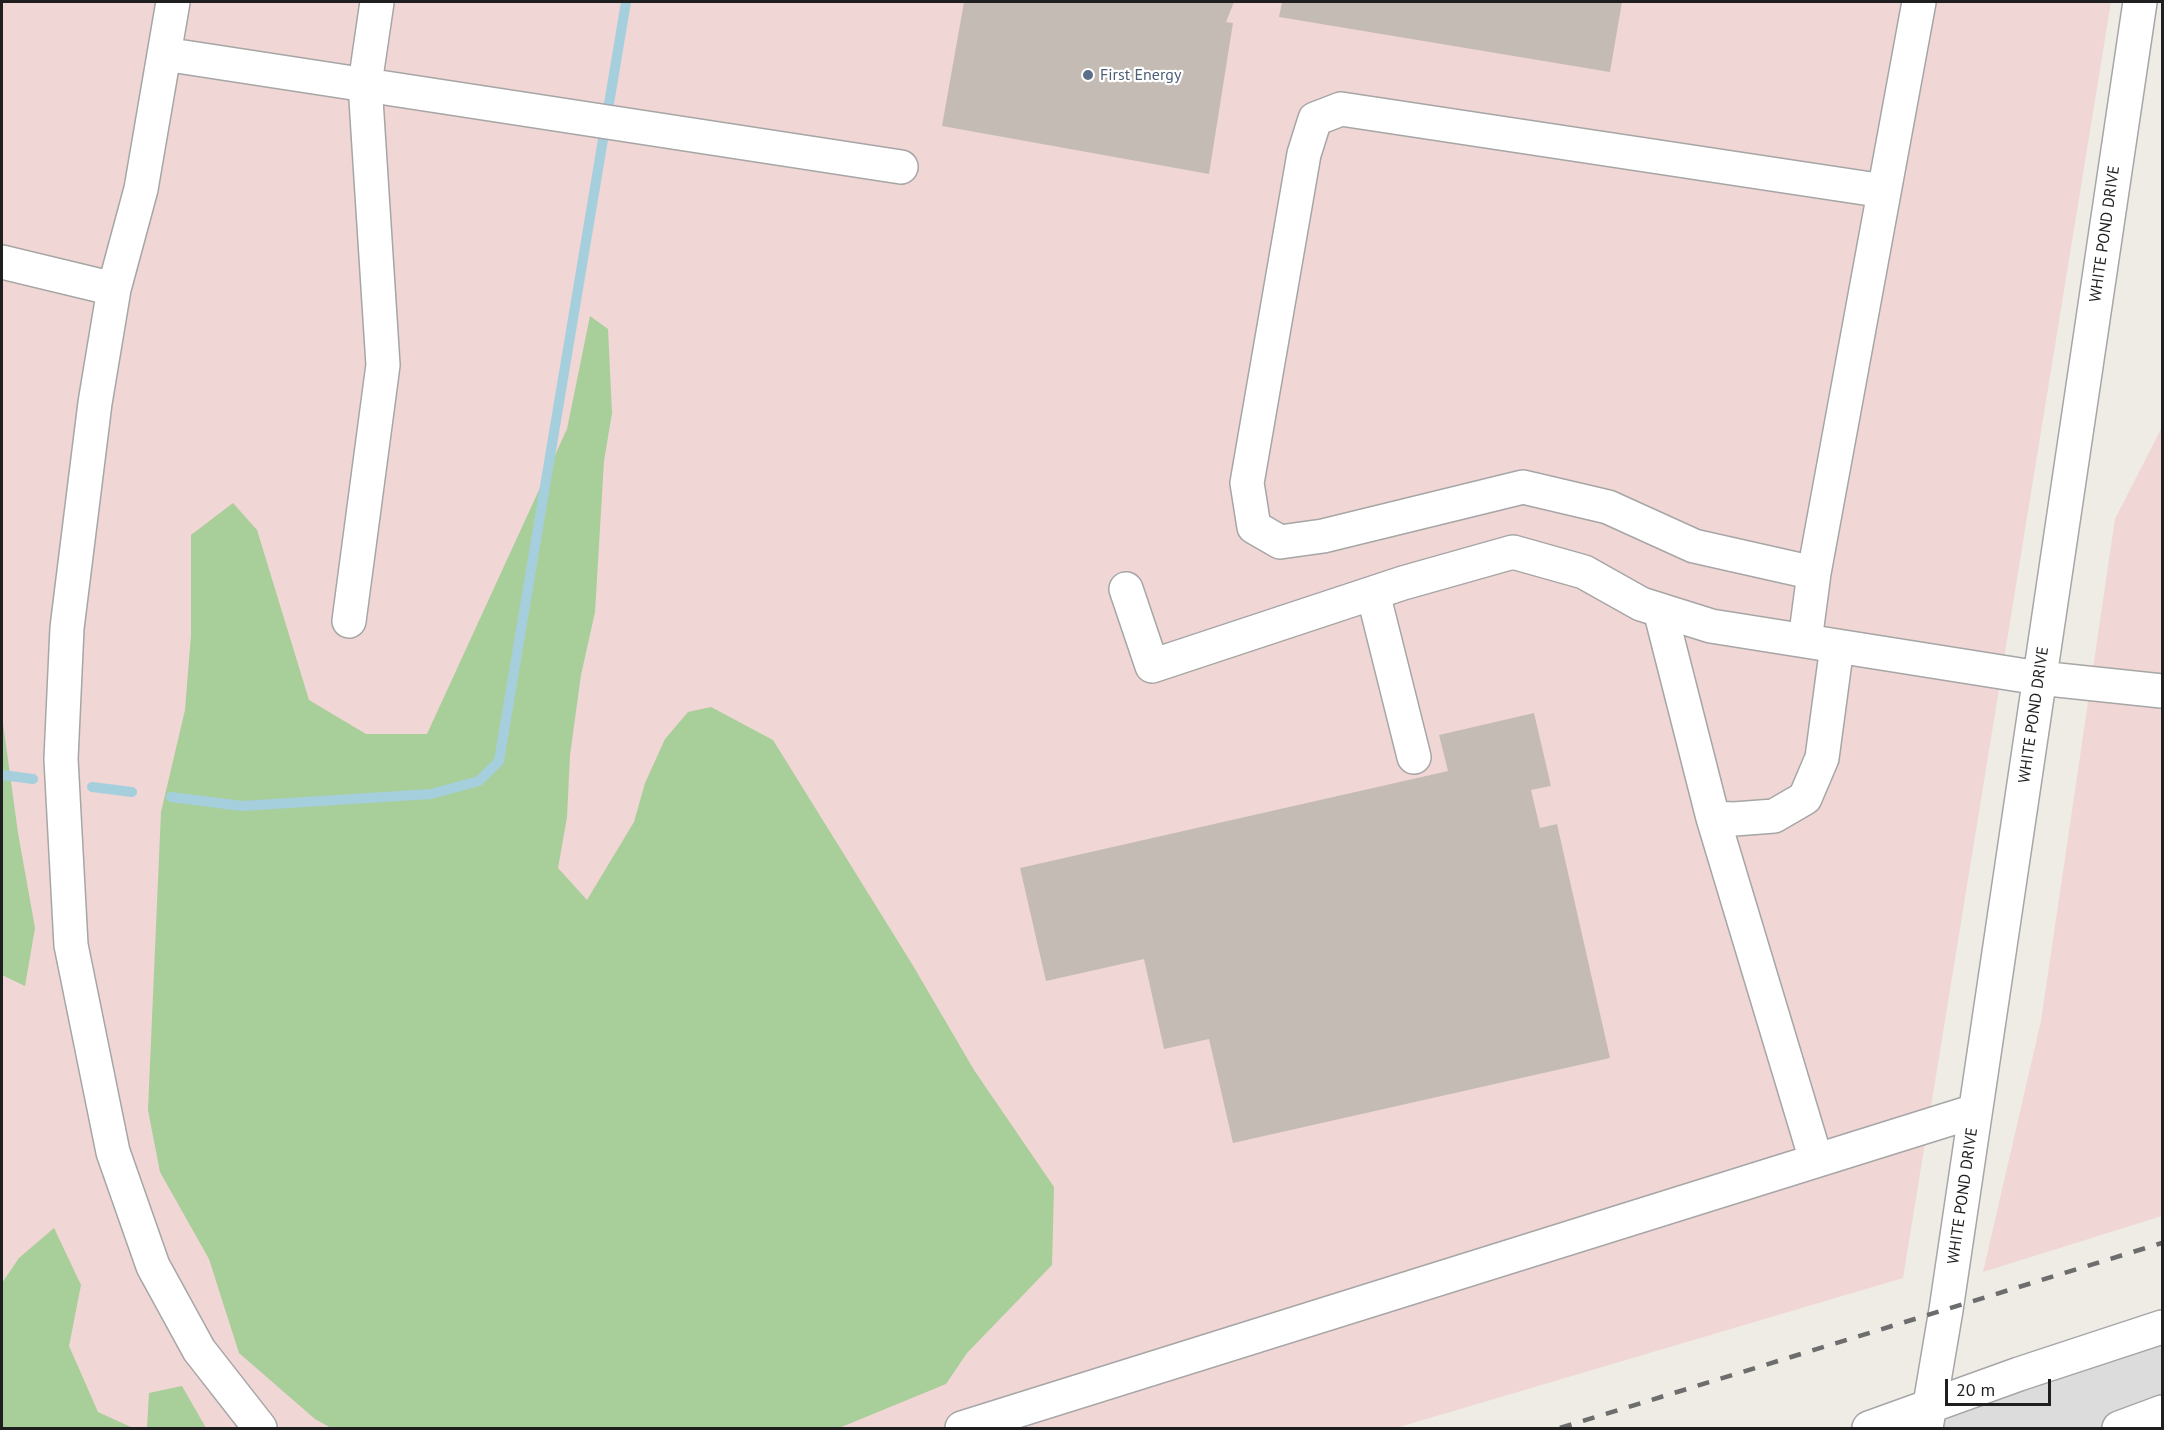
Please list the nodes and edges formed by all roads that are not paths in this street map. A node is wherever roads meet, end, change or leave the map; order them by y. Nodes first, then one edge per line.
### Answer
1 (173, 2) edge
2 (378, 2) edge
3 (1919, 2) edge
4 (2140, 2) edge
5 (164, 54) junction
6 (365, 84) junction
7 (901, 167) dead end
8 (1884, 191) junction
9 (2, 262) edge
10 (114, 289) junction
11 (1814, 573) junction
12 (1126, 589) dead end
13 (1373, 593) junction
14 (1660, 610) junction
15 (349, 621) dead end
16 (1805, 641) junction
17 (1837, 646) junction
18 (2039, 678) junction
19 (2163, 691) edge
20 (1414, 757) dead end
21 (1713, 818) junction
22 (1976, 1111) junction
23 (1816, 1160) junction
24 (2163, 1327) edge
25 (2163, 1412) edge
26 (1928, 1418) edge
27 (260, 1428) edge
28 (962, 1428) edge
29 (1869, 1428) edge
30 (2119, 1428) edge

1 - 5 street
2 - 6 street
3 - 8 street
4 - 18 street, WHITE POND DRIVE
5 - 6 street
5 - 10 street
6 - 7 street
6 - 15 street
8 - 11 street
8 - 11 street
9 - 10 street
10 - 27 street
11 - 16 street
12 - 13 street
13 - 14 street
13 - 20 street
14 - 16 street
14 - 21 street
16 - 17 street
17 - 18 street
17 - 21 street
18 - 19 street
18 - 22 street, WHITE POND DRIVE
21 - 23 street
22 - 23 street
22 - 26 street, WHITE POND DRIVE
23 - 28 street
24 - 26 street
25 - 30 street
26 - 29 street

